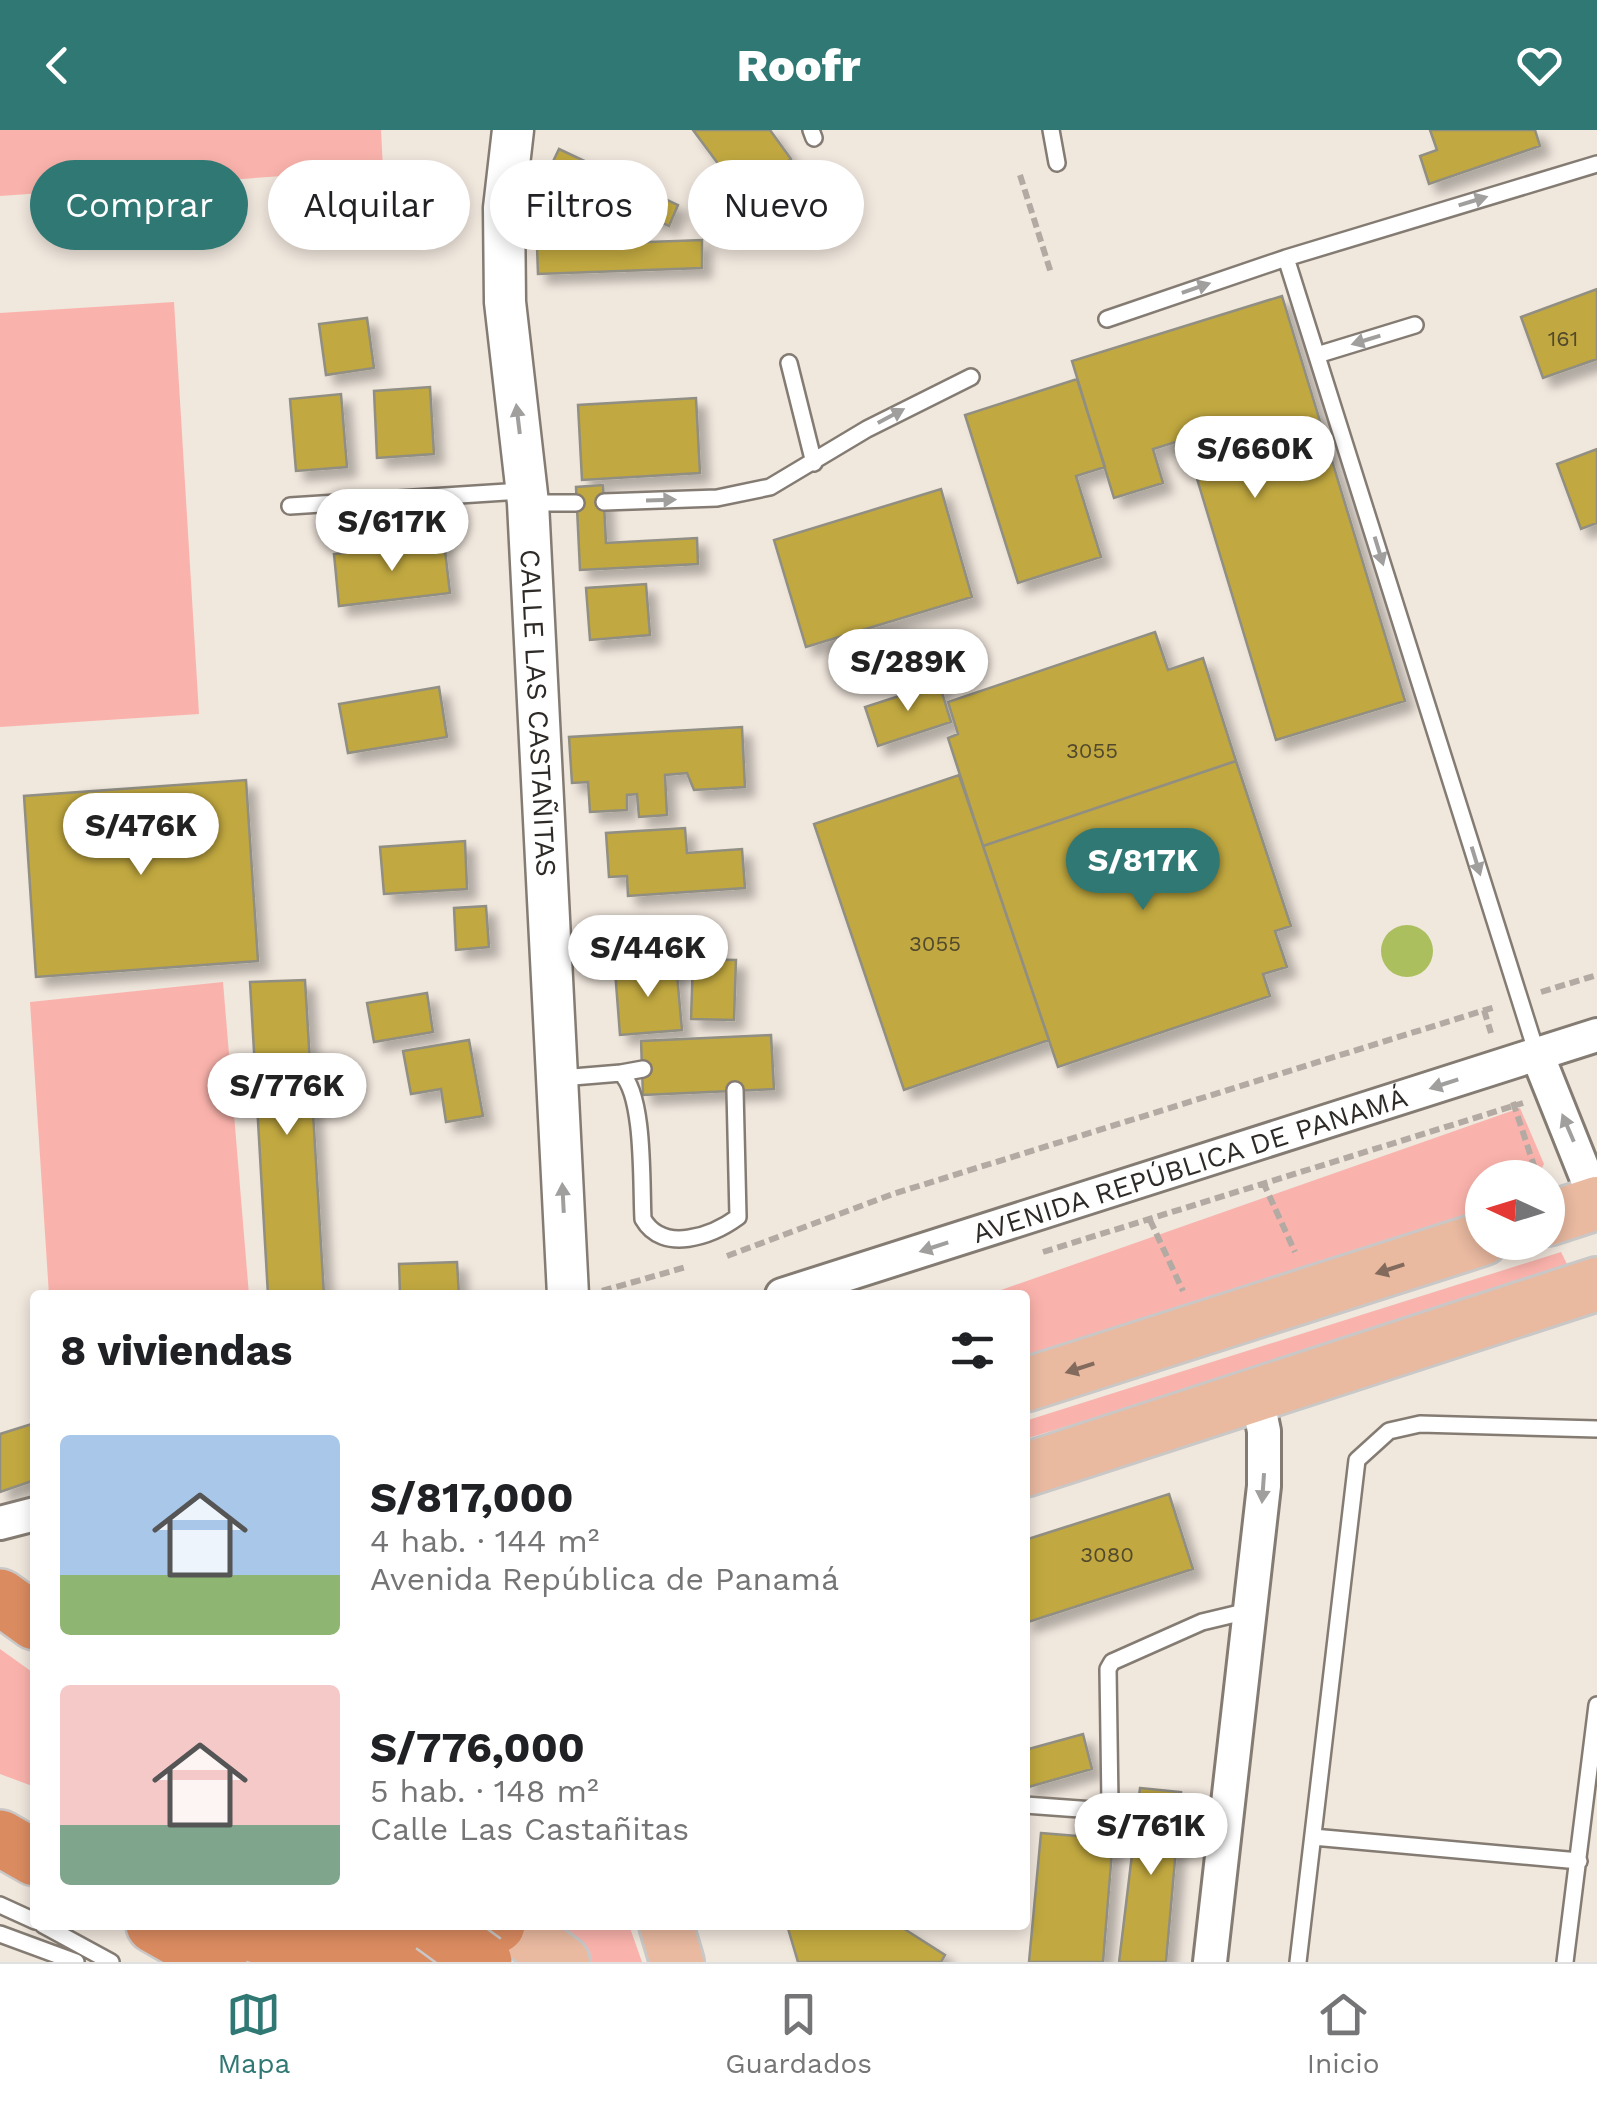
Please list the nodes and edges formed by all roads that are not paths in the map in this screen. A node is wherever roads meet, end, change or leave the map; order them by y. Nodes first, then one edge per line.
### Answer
1 (513, 130) edge
2 (1051, 130) edge
3 (1057, 163) dead end
4 (1597, 164) edge
5 (1286, 258) junction
6 (1107, 319) dead end
7 (1414, 324) dead end
8 (1317, 355) junction
9 (789, 363) dead end
10 (970, 376) dead end
11 (814, 462) junction
12 (527, 497) junction
13 (604, 502) dead end
14 (576, 503) dead end
15 (290, 506) dead end
16 (1597, 1035) edge
17 (1536, 1054) junction
18 (642, 1069) dead end
19 (621, 1073) junction
20 (557, 1078) junction
21 (735, 1090) dead end
22 (1597, 1203) edge
23 (1565, 1213) edge
24 (1465, 1244) edge
25 (1597, 1284) edge
26 (568, 1290) edge
27 (798, 1290) edge
28 (1030, 1383) edge
29 (1256, 1392) junction
30 (1597, 1429) edge
31 (1030, 1468) edge
32 (30, 1515) edge
33 (0, 1523) edge
34 (0, 1578) edge
35 (30, 1585) edge
36 (0, 1596) edge
37 (1248, 1611) junction
38 (30, 1618) edge
39 (1597, 1705) edge
40 (1030, 1805) edge
41 (1313, 1837) junction
42 (0, 1838) edge
43 (30, 1852) edge
44 (1578, 1861) junction
45 (0, 1905) edge
46 (30, 1919) edge
47 (52, 1930) edge
48 (163, 1930) edge
49 (243, 1930) edge
50 (440, 1930) edge
51 (483, 1930) edge
52 (519, 1930) edge
53 (667, 1930) edge
54 (0, 1934) edge
55 (76, 1962) edge
56 (111, 1962) edge
57 (219, 1962) edge
58 (484, 1962) edge
59 (563, 1962) edge
60 (677, 1962) edge
61 (1210, 1962) edge
62 (1298, 1962) edge
63 (1565, 1962) edge

12 -> 1 street, CALLE LAS CASTAÑITAS
2 - 3 lane
5 -> 4 lane
6 -> 5 lane
5 - 8 lane
7 -> 8 lane
8 -> 17 lane
9 - 11 lane
11 -> 10 lane
13 -> 11 lane
12 - 14 lane
12 - 15 lane
12 - 20 street, CALLE LAS CASTAÑITAS
16 - 17 street, AVENIDA REPÚBLICA DE PANAMÁ
22 -> 17 street
17 -> 27 street, AVENIDA REPÚBLICA DE PANAMÁ
18 - 19 lane
19 - 20 lane
19 - 21 lane
26 -> 20 street, CALLE LAS CASTAÑITAS
22 - 23 main road
24 -> 28 main road
25 - 29 main road
29 - 31 main road
29 -> 37 street
30 - 41 lane
32 - 33 street
34 - 35 main road
36 - 38 highway
37 - 40 lane
37 - 61 street
39 - 44 lane
41 - 44 lane
41 - 62 lane
42 - 43 highway
44 - 63 lane
45 - 46 lane
47 - 56 lane
48 - 57 highway
49 - 51 highway
50 - 58 highway, bridge
52 - 59 main road
53 - 60 main road
54 - 55 lane

